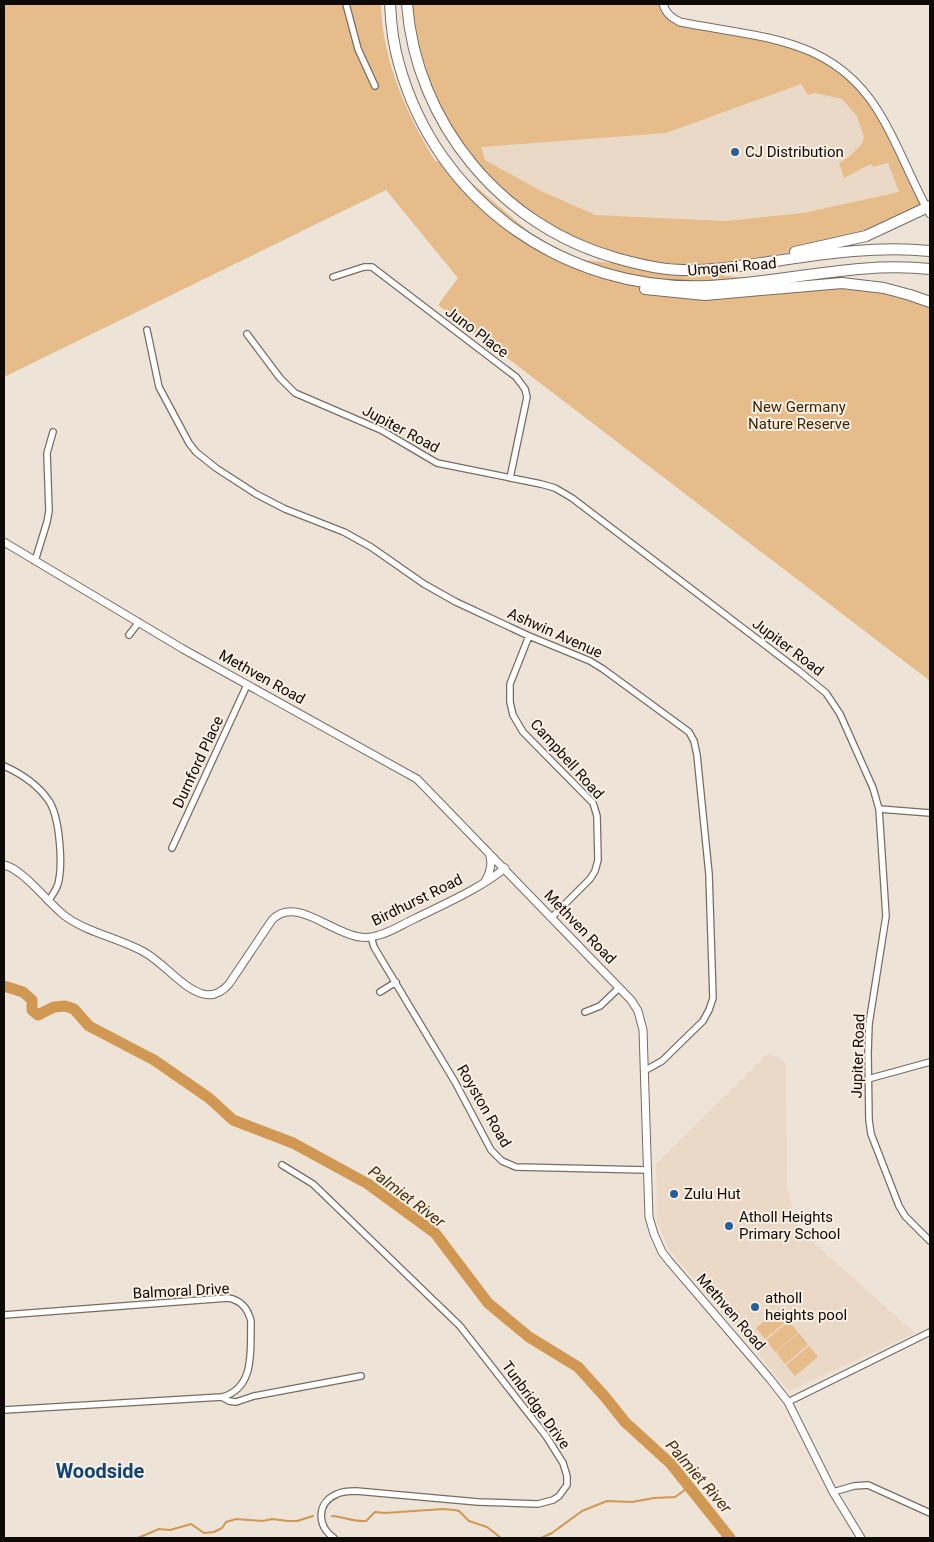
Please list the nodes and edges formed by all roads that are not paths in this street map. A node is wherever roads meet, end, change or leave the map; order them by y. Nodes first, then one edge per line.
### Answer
1 (346, 4) edge
2 (390, 4) edge
3 (408, 4) edge
4 (663, 4) edge
5 (375, 86) dead end
6 (929, 209) edge
7 (930, 251) edge
8 (558, 257) junction
9 (930, 269) edge
10 (682, 270) junction
11 (332, 277) dead end
12 (930, 302) edge
13 (147, 330) dead end
14 (247, 334) dead end
15 (53, 432) dead end
16 (510, 478) junction
17 (4, 542) edge
18 (35, 561) junction
19 (139, 622) junction
20 (129, 635) dead end
21 (529, 636) junction
22 (247, 685) junction
23 (4, 766) edge
24 (879, 809) junction
25 (930, 813) edge
26 (172, 848) dead end
27 (488, 851) junction
28 (4, 865) edge
29 (504, 868) junction
30 (484, 883) junction
31 (48, 901) junction
32 (552, 917) junction
33 (372, 937) junction
34 (396, 982) junction
35 (619, 988) junction
36 (380, 992) dead end
37 (585, 1012) dead end
38 (930, 1062) edge
39 (644, 1071) junction
40 (868, 1079) junction
41 (282, 1165) dead end
42 (647, 1170) junction
43 (930, 1241) edge
44 (4, 1315) edge
45 (930, 1332) edge
46 (361, 1376) dead end
47 (222, 1397) junction
48 (788, 1402) junction
49 (4, 1410) edge
50 (833, 1492) junction
51 (930, 1512) edge
52 (334, 1538) edge
53 (862, 1538) edge

1 - 5 street
2 - 8 highway, Umgeni Road
3 - 10 highway, Umgeni Road
4 - 6 street
6 - 10 highway
7 - 10 highway, Umgeni Road
8 - 9 highway, Umgeni Road
8 - 12 highway
11 - 16 street, Juno Place
13 - 21 street, Ashwin Avenue
14 - 16 street, Jupiter Road
15 - 18 street
16 - 24 street, Jupiter Road
17 - 18 street, Methven Road
18 - 19 street, Methven Road
19 - 20 street
19 - 22 street, Methven Road
21 - 32 street, Campbell Road
21 - 39 street, Ashwin Avenue
22 - 26 street, Durnford Place
22 - 27 street, Methven Road
23 - 31 street
24 - 25 street
24 - 40 street, Jupiter Road
27 - 29 street, Methven Road
27 - 30 street
28 - 31 street, Birdhurst Road
29 - 30 street, Birdhurst Road
29 - 32 street, Methven Road
30 - 33 street, Birdhurst Road
31 - 33 street, Birdhurst Road
32 - 35 street, Methven Road
33 - 34 street, Royston Road
34 - 36 street
34 - 42 street, Royston Road
35 - 37 street
35 - 39 street, Methven Road
38 - 40 street
39 - 42 street, Methven Road
40 - 43 street, Jupiter Road
41 - 52 street, Tunbridge Drive
42 - 48 street, Methven Road
44 - 47 street, Balmoral Drive
45 - 48 street
46 - 47 street
47 - 49 street, Balmoral Drive
48 - 50 street, Methven Road
50 - 51 street
50 - 53 street, Methven Road

